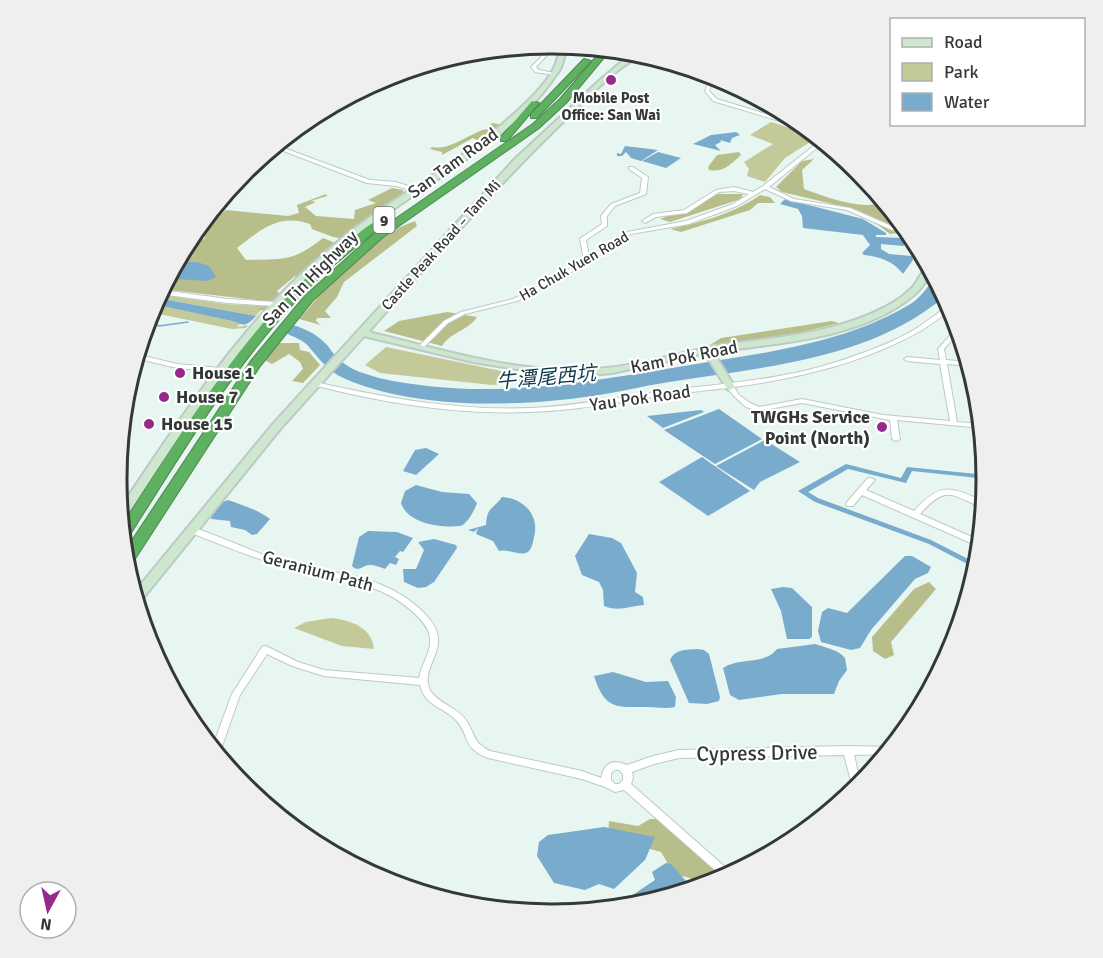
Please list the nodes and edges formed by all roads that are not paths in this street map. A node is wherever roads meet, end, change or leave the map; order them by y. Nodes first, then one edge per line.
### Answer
1 (546, 54) edge
2 (563, 54) edge
3 (582, 55) edge
4 (590, 56) edge
5 (600, 57) edge
6 (610, 58) edge
7 (626, 61) edge
8 (553, 74) junction
9 (709, 84) edge
10 (778, 120) edge
11 (504, 139) junction
12 (816, 147) edge
13 (283, 150) edge
14 (632, 168) dead end
15 (765, 187) junction
16 (417, 190) junction
17 (754, 194) junction
18 (421, 204) junction
19 (645, 221) dead end
20 (895, 229) edge
21 (587, 261) junction
22 (925, 276) edge
23 (169, 293) edge
24 (275, 304) junction
25 (943, 313) edge
26 (270, 316) junction
27 (364, 331) junction
28 (253, 336) junction
29 (952, 336) edge
30 (422, 346) junction
31 (709, 353) junction
32 (144, 358) edge
33 (907, 359) dead end
34 (944, 362) junction
35 (960, 363) edge
36 (220, 370) junction
37 (728, 383) junction
38 (315, 384) junction
39 (893, 418) junction
40 (954, 423) junction
41 (973, 425) edge
42 (896, 439) dead end
43 (871, 480) dead end
44 (861, 491) junction
45 (976, 502) edge
46 (850, 504) dead end
47 (127, 507) edge
48 (915, 515) junction
49 (129, 525) edge
50 (192, 530) junction
51 (972, 540) edge
52 (133, 550) edge
53 (142, 592) edge
54 (424, 682) junction
55 (218, 743) edge
56 (848, 750) junction
57 (879, 750) edge
58 (626, 770) junction
59 (606, 773) junction
60 (582, 775) junction
61 (854, 777) edge
62 (608, 784) junction
63 (625, 785) junction
64 (720, 869) edge

1 - 8 street
2 - 8 street, San Tam Road
3 - 11 highway
4 - 11 highway, San Tin Highway / 9
5 - 18 highway, San Tin Highway / 9
6 - 18 highway
7 - 27 street, Castle Peak Road – Tam Mi
8 - 16 street, San Tam Road
9 - 10 street
11 - 26 highway, San Tin Highway / 9
12 - 15 street, Ha Chuk Yuen Road
13 - 16 street
14 - 21 street
15 - 17 street, Ha Chuk Yuen Road
15 - 20 street
16 - 24 street, San Tam Road
17 - 19 street
17 - 21 street, Ha Chuk Yuen Road
18 - 52 highway, San Tin Highway / 9
21 - 30 street, Ha Chuk Yuen Road
22 - 31 street, Kam Pok Road
23 - 24 street
24 - 26 street, San Tam Road
25 - 37 street, Yau Pok Road
26 - 28 highway, San Tin Highway / 9
27 - 30 street, Kam Pok Road
27 - 38 street, Castle Peak Road – Tam Mi
28 - 36 street
28 - 49 highway, San Tin Highway / 9
29 - 34 street
30 - 31 street, Kam Pok Road
31 - 37 street
32 - 36 street
33 - 34 street
34 - 35 street
34 - 40 street
36 - 47 street
37 - 38 street, Yau Pok Road
37 - 39 street
38 - 50 street, Castle Peak Road – Tam Mi
39 - 40 street
39 - 42 street
40 - 41 street
43 - 44 street
44 - 46 street
44 - 48 street
45 - 48 street
48 - 51 street
50 - 53 street, Castle Peak Road – Tam Mi
50 - 54 street, Geranium Path
54 - 55 street
54 - 60 street
56 - 57 street, Cypress Drive
56 - 58 street, Cypress Drive
56 - 61 street
58 - 59 street
58 - 63 street
59 - 60 street
59 - 62 street
60 - 62 street
62 - 63 street
63 - 64 street

